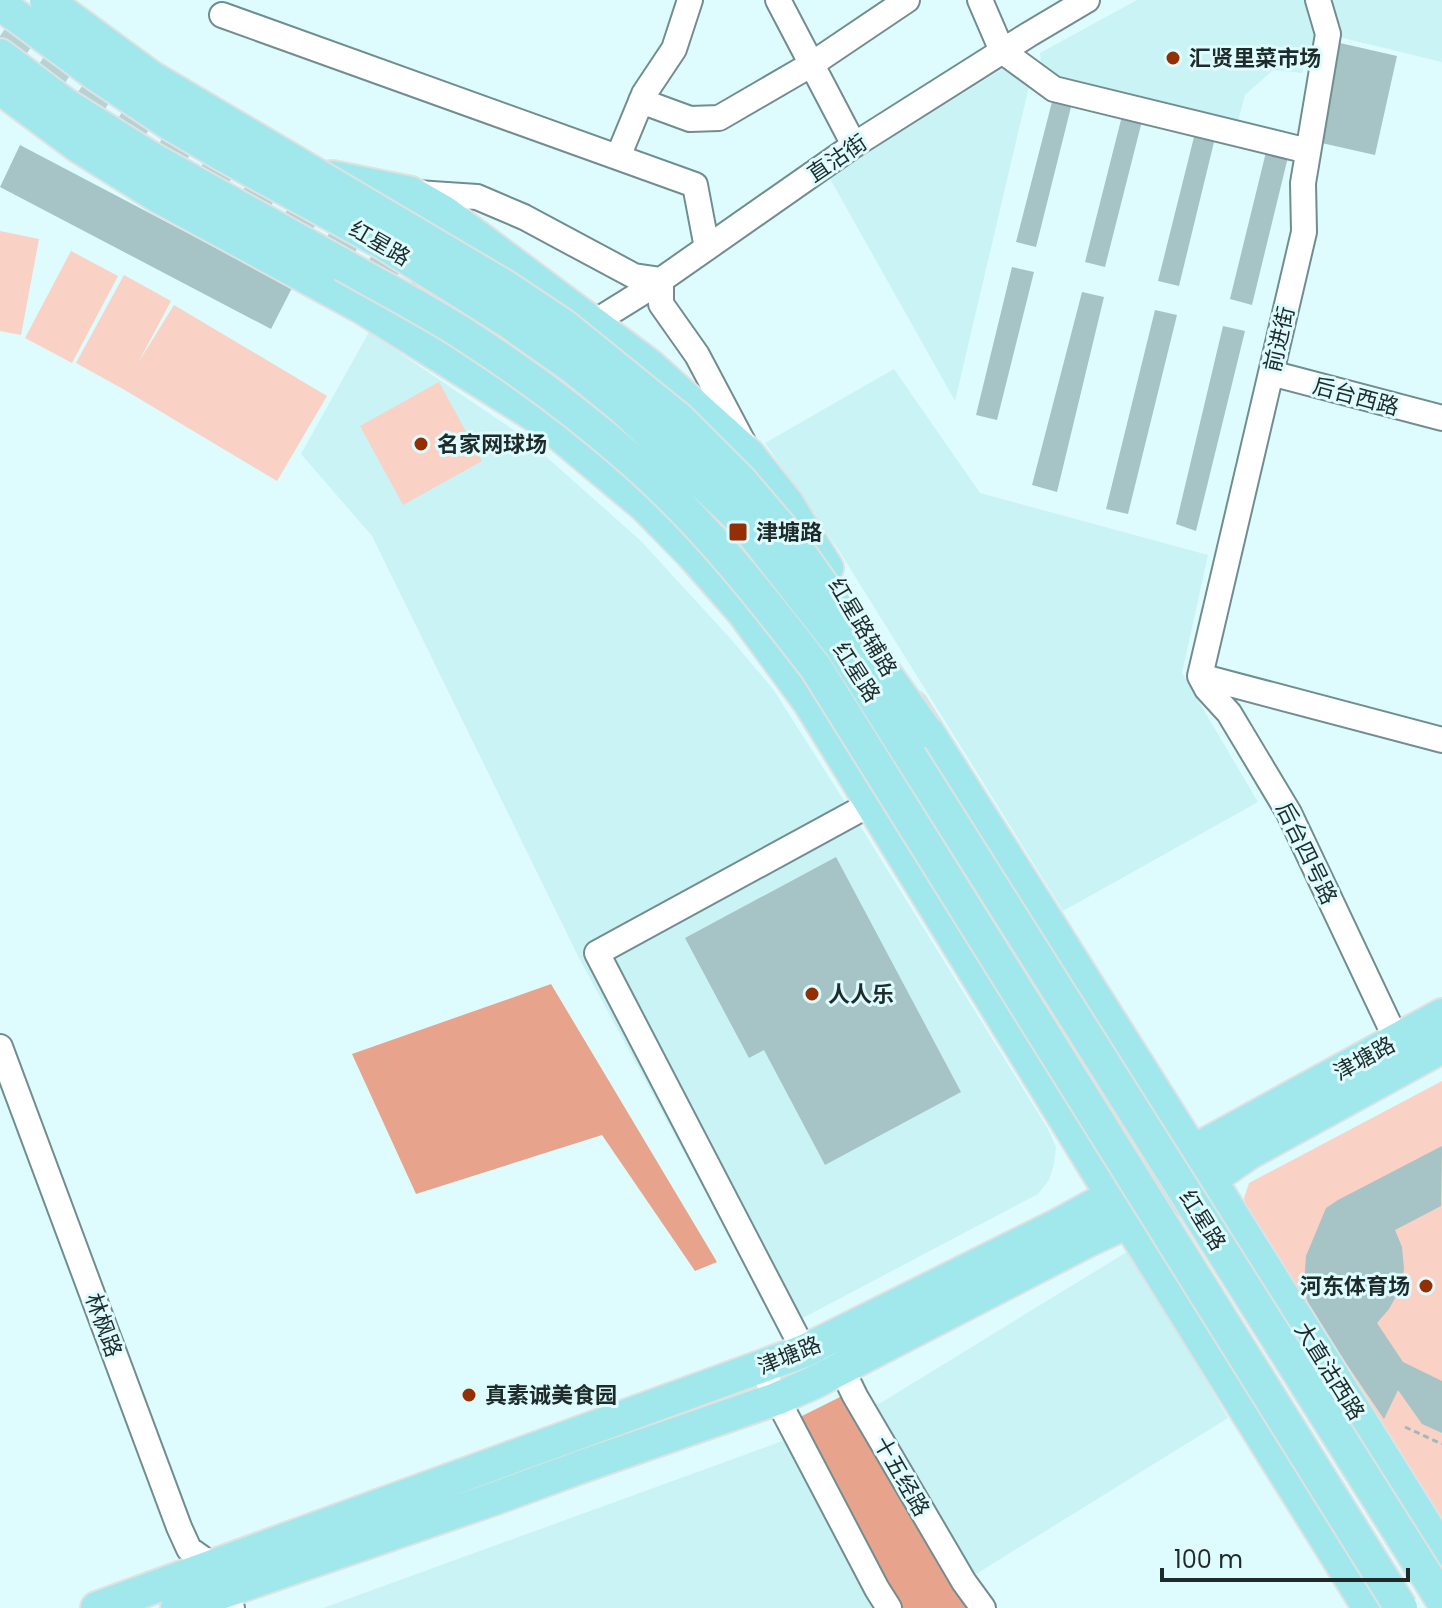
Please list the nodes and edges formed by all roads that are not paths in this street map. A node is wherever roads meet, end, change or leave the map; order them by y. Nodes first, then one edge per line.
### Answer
1 (23, 0) edge
2 (46, 0) edge
3 (690, 0) edge
4 (778, 0) edge
5 (907, 0) edge
6 (980, 0) edge
7 (1087, 0) edge
8 (1318, 0) edge
9 (0, 4) edge
10 (222, 15) dead end
11 (1002, 51) junction
12 (0, 55) edge
13 (812, 64) junction
14 (98, 76) junction
15 (0, 88) edge
16 (641, 101) junction
17 (854, 145) junction
18 (1308, 151) junction
19 (618, 157) junction
20 (332, 177) dead end
21 (411, 193) junction
22 (707, 248) junction
23 (661, 280) junction
24 (593, 323) junction
25 (1271, 373) junction
26 (1442, 418) edge
27 (749, 455) junction
28 (1200, 676) junction
29 (1442, 740) edge
30 (934, 744) junction
31 (896, 798) junction
32 (1442, 1015) edge
33 (1397, 1041) junction
34 (0, 1047) edge
35 (1442, 1047) edge
36 (1159, 1099) junction
37 (1129, 1133) tunnel mouth
38 (1075, 1136) junction
39 (1240, 1142) junction
40 (1194, 1167) junction
41 (1121, 1211) junction
42 (1234, 1219) junction
43 (1060, 1224) junction
44 (816, 1346) junction
45 (761, 1368) junction
46 (843, 1368) junction
47 (776, 1399) junction
48 (1442, 1551) edge
49 (224, 1588) edge
50 (1442, 1600) edge
51 (97, 1608) edge
52 (177, 1608) edge
53 (889, 1608) edge
54 (983, 1608) edge
55 (1369, 1608) edge
56 (1401, 1608) edge

1 - 14 main road, bridge
2 - 30 main road, bridge
3 - 16 street
4 - 13 street
5 - 13 street
6 - 11 street
7 - 11 street, 直沽街
8 - 18 street, 前进街
9 - 14 main road, 红星路, bridge
10 - 19 street
11 - 17 street, 直沽街
11 - 18 street
12 - 56 main road, 红星路, bridge
13 - 16 street
13 - 17 street
14 - 50 main road, 红星路, bridge
15 - 31 main road
16 - 19 street
17 - 22 street, 直沽街
18 - 25 street, 前进街
19 - 22 street
20 - 21 main road, 红星路辅路
21 - 23 street
21 - 24 main road, 红星路辅路
22 - 23 street, 直沽街
23 - 24 street, 直沽街
23 - 27 street
24 - 27 main road, 红星路辅路
25 - 26 street, 后台西路
25 - 28 street, 前进街
27 - 30 main road, 红星路辅路
28 - 29 street
28 - 33 street, 后台四号路
30 - 31 street
30 - 36 main road, 红星路辅路
31 - 38 main road
31 - 44 street, 十五经路
32 - 33 main road, 津塘路
33 - 39 main road, 津塘路
34 - 49 street, 林枫路
35 - 39 main road, 津塘路
36 - 39 main road
36 - 40 main road
37 - 40 main road
38 - 41 main road
38 - 43 main road
39 - 40 main road, 津塘路
39 - 42 main road
40 - 41 main road, 津塘路
40 - 41 main road, 津塘路
40 - 42 main road, 大直沽西路
41 - 43 main road, 津塘路
41 - 46 main road, 津塘路
41 - 55 main road
42 - 48 main road, 大直沽西路
43 - 44 main road, 津塘路
44 - 45 main road, 津塘路
44 - 46 street, 十五经路
45 - 47 street
45 - 49 main road, 津塘路
46 - 47 main road, 津塘路
46 - 54 street, 十五经路
47 - 49 main road, 津塘路
47 - 53 street
49 - 51 main road, 津塘路
49 - 52 main road, 津塘路

